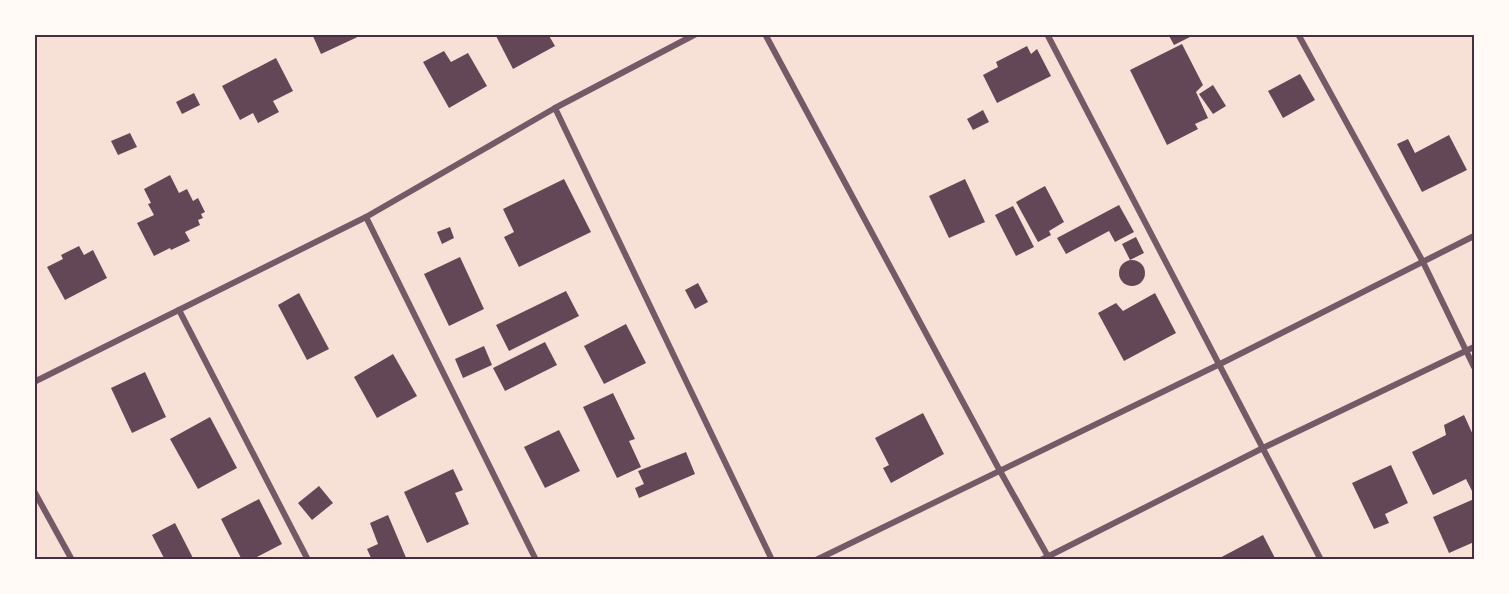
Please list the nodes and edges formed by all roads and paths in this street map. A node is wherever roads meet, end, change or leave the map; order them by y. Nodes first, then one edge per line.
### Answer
1 (696, 34) edge
2 (765, 34) edge
3 (1047, 34) edge
4 (1298, 34) edge
5 (555, 108) junction
6 (366, 217) junction
7 (1474, 236) edge
8 (1423, 262) junction
9 (179, 310) junction
10 (1474, 347) edge
11 (1466, 351) junction
12 (1220, 364) junction
13 (1474, 367) edge
14 (34, 382) edge
15 (1263, 448) junction
16 (1000, 471) junction
17 (34, 491) edge
18 (1049, 558) edge
19 (72, 560) edge
20 (308, 560) edge
21 (536, 560) edge
22 (772, 560) edge
23 (816, 560) edge
24 (1041, 560) edge
25 (1322, 560) edge

1 - 5 street
2 - 16 street
3 - 12 street
4 - 8 street
5 - 6 street
5 - 22 street
6 - 9 street
6 - 21 street
7 - 8 street
8 - 11 street
8 - 12 street
9 - 14 street
9 - 20 street
10 - 11 street
11 - 13 street
11 - 15 street
12 - 15 street
12 - 16 street
15 - 18 street
15 - 25 street
16 - 18 street
16 - 23 street
17 - 19 street
18 - 24 street

